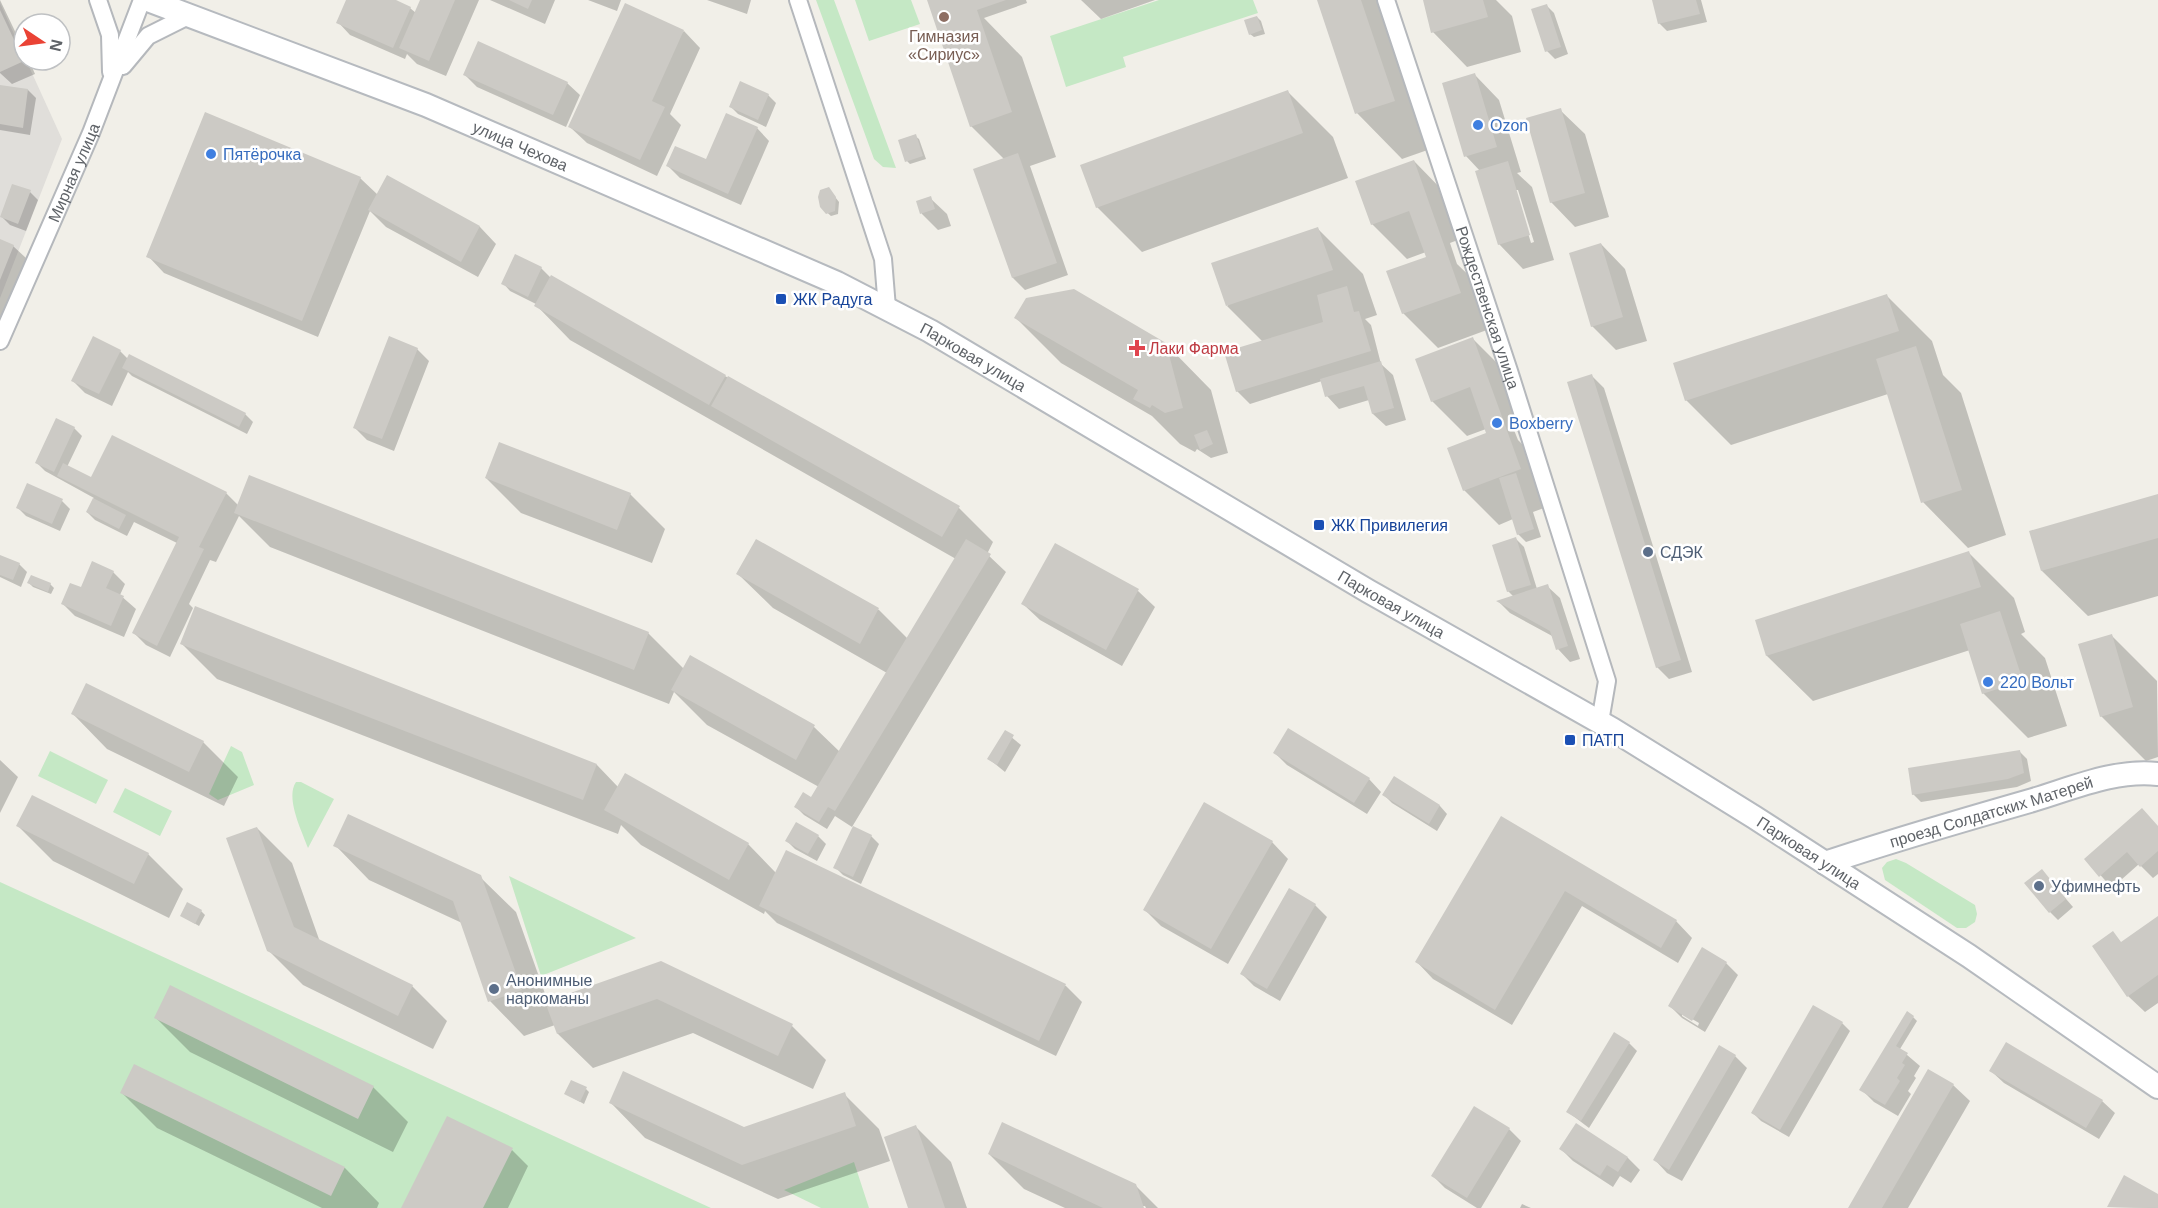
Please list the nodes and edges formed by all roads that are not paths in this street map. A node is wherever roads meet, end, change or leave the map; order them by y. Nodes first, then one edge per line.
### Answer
1 (98, 0) edge
2 (142, 0) edge
3 (148, 0) edge
4 (798, 0) edge
5 (1386, 0) edge
6 (190, 15) junction
7 (112, 81) junction
8 (887, 308) junction
9 (0, 341) edge
10 (1600, 722) junction
11 (2158, 774) edge
12 (1825, 863) junction
13 (2158, 1087) edge

1 - 7 street
2 - 7 street, Мирная улица
3 - 6 main road, улица Чехова
4 - 8 street
5 - 10 street, Рождественская улица
6 - 7 street
6 - 8 main road, улица Чехова
7 - 9 street, Мирная улица
8 - 10 main road, Парковая улица
10 - 12 main road, Парковая улица
11 - 12 main road, проезд Солдатских Матерей
12 - 13 main road, Парковая улица

